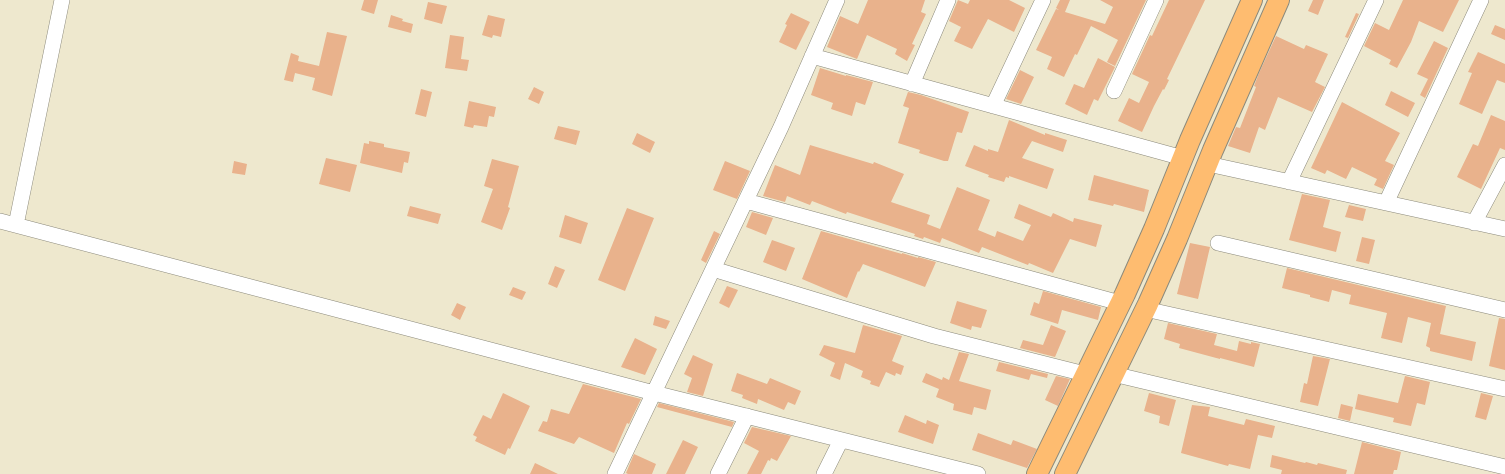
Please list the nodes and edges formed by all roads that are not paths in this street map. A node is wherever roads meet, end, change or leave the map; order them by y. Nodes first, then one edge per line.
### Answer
1 (62, 0) edge
2 (837, 0) edge
3 (948, 0) edge
4 (1043, 0) edge
5 (1156, 0) edge
6 (1252, 0) edge
7 (1279, 0) edge
8 (1376, 0) edge
9 (1481, 0) edge
10 (812, 56) junction
11 (912, 84) junction
12 (1114, 91) dead end
13 (993, 106) junction
14 (1183, 158) junction
15 (1208, 164) junction
16 (1505, 165) edge
17 (1289, 182) junction
18 (746, 201) junction
19 (1386, 203) junction
20 (0, 221) edge
21 (1474, 223) junction
22 (16, 225) junction
23 (1505, 229) edge
24 (1218, 244) dead end
25 (713, 269) junction
26 (1120, 303) junction
27 (1145, 309) junction
28 (1505, 310) edge
29 (1085, 374) junction
30 (1113, 374) junction
31 (1505, 389) edge
32 (654, 393) junction
33 (747, 416) junction
34 (841, 440) junction
35 (1505, 466) edge
36 (931, 468) edge
37 (615, 474) edge
38 (718, 474) edge
39 (824, 474) edge
40 (978, 474) edge
41 (1038, 474) edge
42 (1065, 474) edge

1 - 22 street
2 - 10 street
3 - 11 street
4 - 13 street
5 - 12 street
6 - 14 main road
7 - 15 main road
8 - 17 street
9 - 19 street
10 - 11 street
10 - 18 street
11 - 13 street
13 - 14 street
14 - 26 main road
15 - 17 street
15 - 27 main road
16 - 21 street
17 - 19 street
18 - 25 street
18 - 26 street
19 - 21 street
20 - 22 street
21 - 23 street
22 - 32 street
24 - 28 street
25 - 29 street
25 - 32 street
26 - 29 main road
27 - 30 main road
27 - 31 street
29 - 41 main road
30 - 35 street
30 - 42 main road
32 - 33 street
32 - 37 street
33 - 34 street
33 - 38 street
34 - 36 street
34 - 39 street
36 - 40 street

